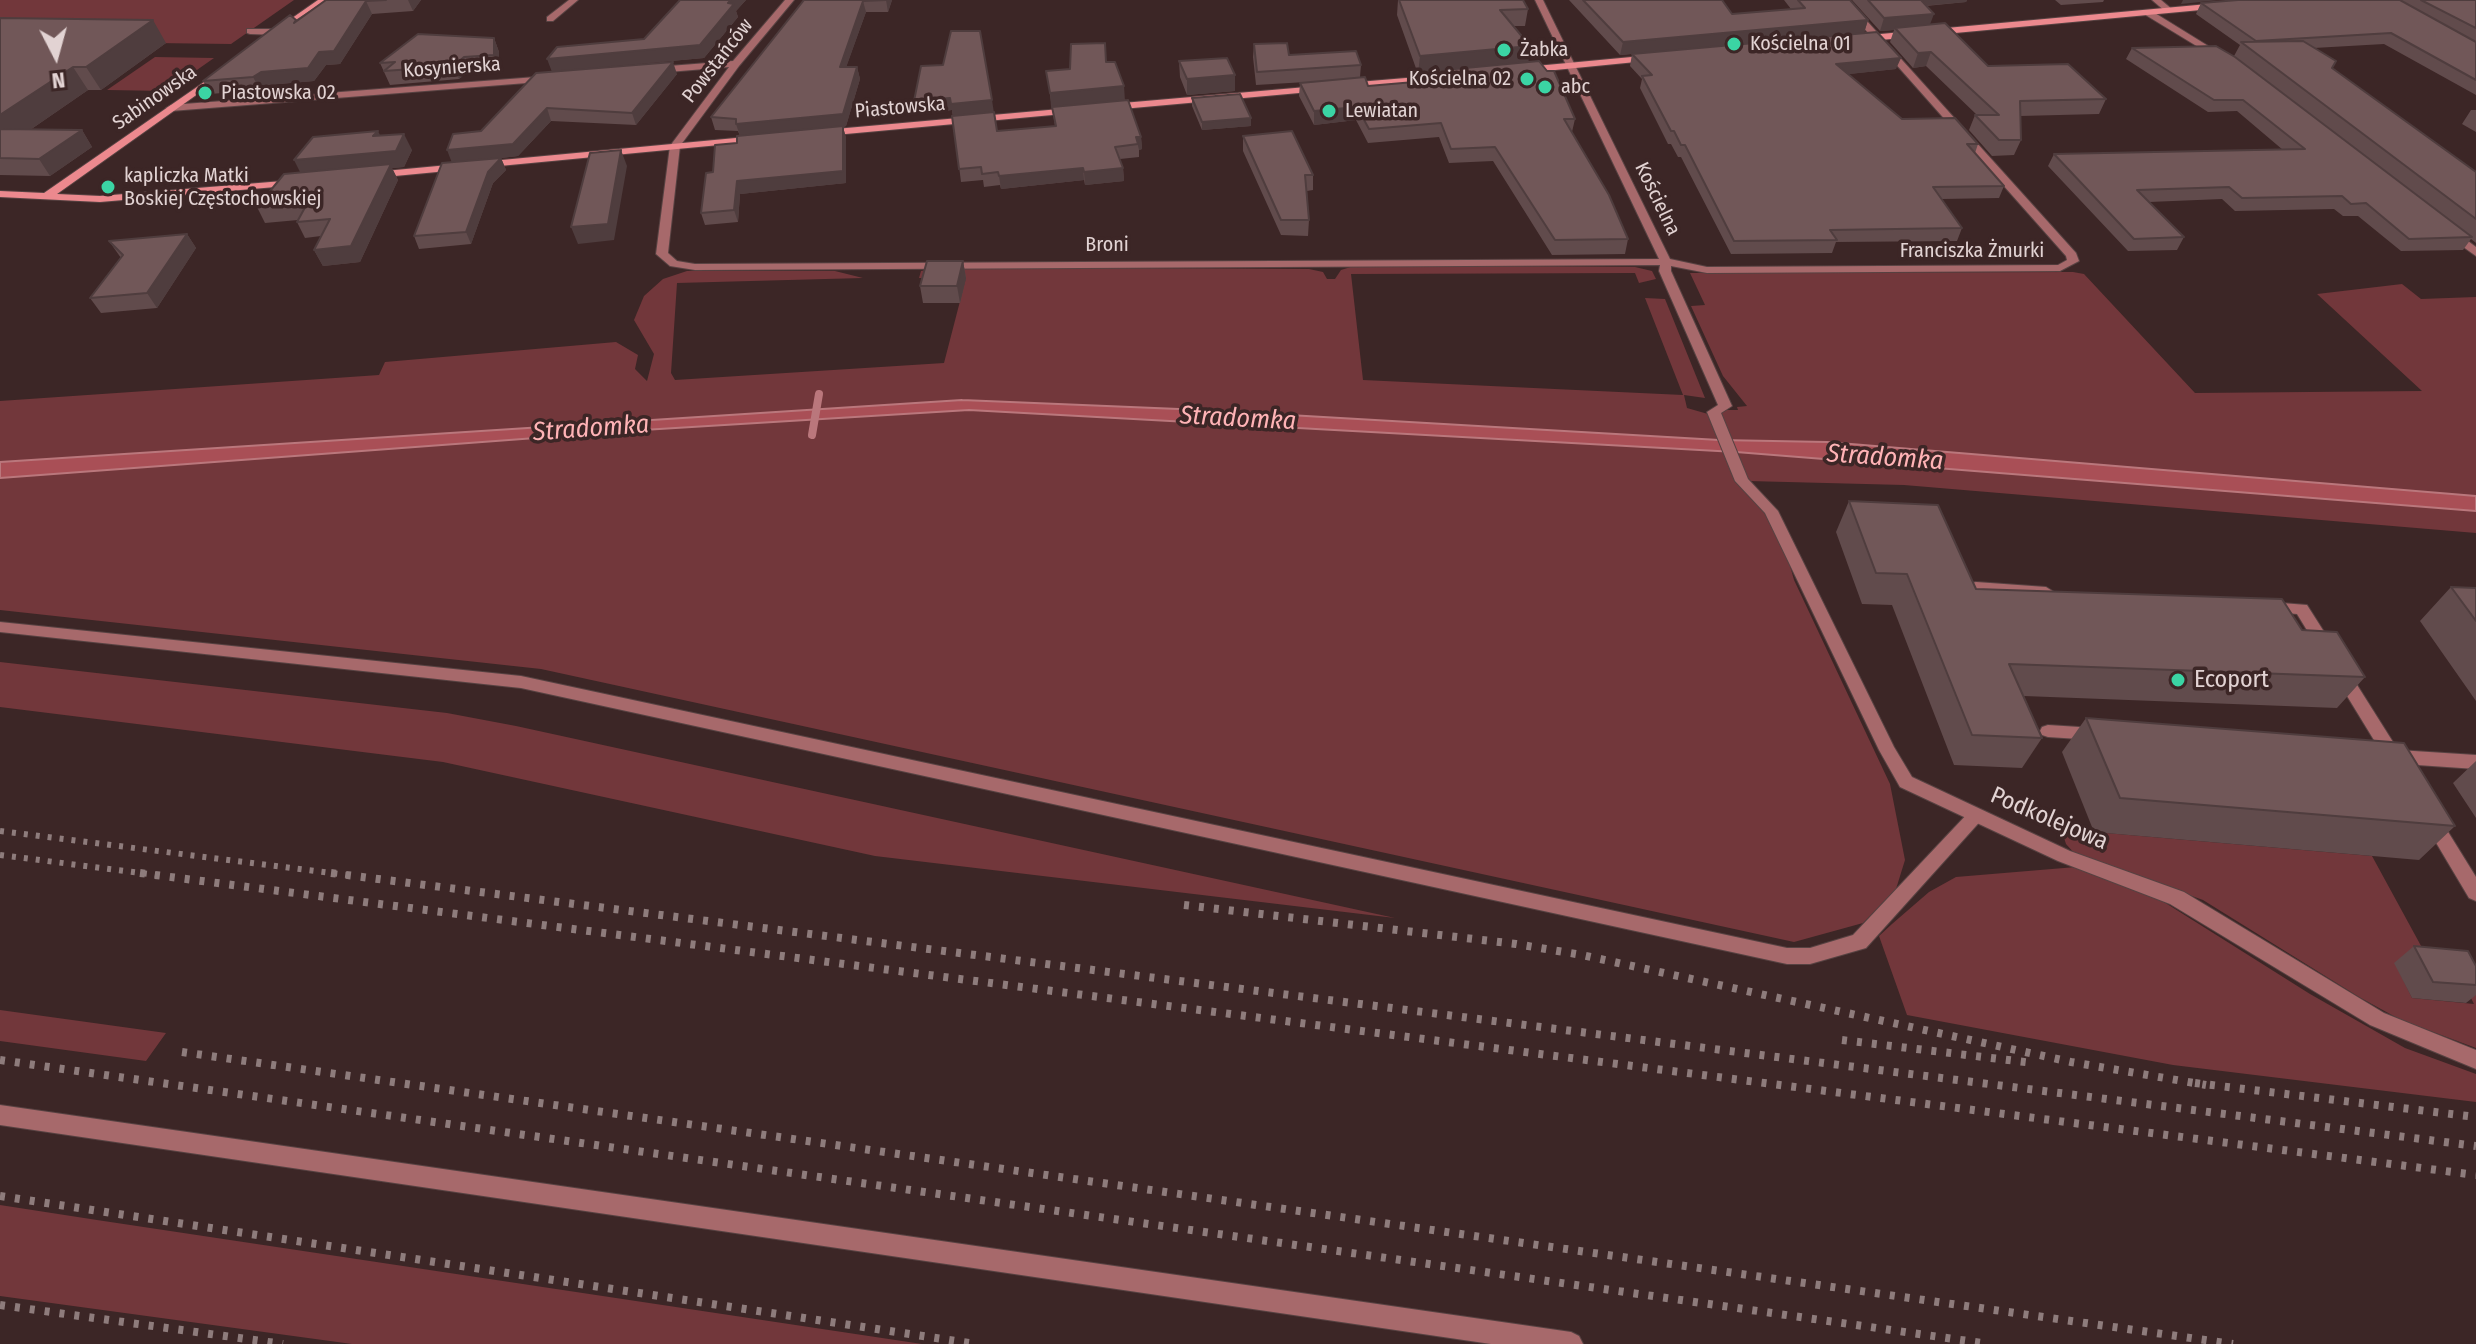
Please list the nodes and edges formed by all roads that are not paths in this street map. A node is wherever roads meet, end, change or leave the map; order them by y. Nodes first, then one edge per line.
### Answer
1 (324, 0) edge
2 (574, 0) edge
3 (790, 0) edge
4 (1539, 0) edge
5 (1843, 0) edge
6 (2156, 0) edge
7 (2232, 4) edge
8 (2169, 10) junction
9 (2147, 12) junction
10 (550, 19) dead end
11 (250, 31) dead end
12 (279, 32) junction
13 (1876, 37) junction
14 (1845, 40) edge
15 (266, 41) edge
16 (1661, 57) edge
17 (736, 64) junction
18 (2234, 64) edge
19 (1570, 66) junction
20 (229, 67) edge
21 (640, 72) edge
22 (1509, 72) edge
23 (1462, 76) edge
24 (567, 77) edge
25 (171, 108) junction
26 (1100, 108) edge
27 (1084, 110) edge
28 (817, 133) edge
29 (770, 138) edge
30 (675, 146) junction
31 (366, 176) edge
32 (304, 182) edge
33 (0, 194) edge
34 (45, 197) junction
35 (2440, 226) edge
36 (2476, 253) edge
37 (1666, 262) junction
38 (1742, 481) joint
39 (1976, 587) edge
40 (2069, 594) edge
41 (2256, 606) edge
42 (0, 627) edge
43 (2048, 731) dead end
44 (2111, 735) edge
45 (2476, 762) edge
46 (2423, 806) edge
47 (1976, 816) junction
48 (2476, 893) edge
49 (2476, 1060) edge
50 (0, 1115) edge
51 (1571, 1344) edge

1 - 12 street
2 - 10 street
3 - 17 street, Powstańców
4 - 19 street, Kościelna
5 - 13 street
6 - 8 street
7 - 8 street
8 - 9 street
9 - 13 street
9 - 18 street
11 - 12 street
12 - 15 street
13 - 14 street
13 - 37 street, Franciszka Żmurki
16 - 19 street
17 - 21 street
17 - 30 street, Powstańców
19 - 22 street
19 - 37 street, Kościelna
20 - 25 street, Sabinowska
23 - 26 street
24 - 25 street, Kosynierska
25 - 34 street, Sabinowska
27 - 28 street, Piastowska
29 - 30 street
30 - 31 street
30 - 37 street, Broni
32 - 34 street
33 - 34 street
35 - 36 street
37 - 38 street, Kościelna
38 - 47 street, Podkolejowa
39 - 40 street
41 - 45 street
42 - 47 street
43 - 44 street
46 - 48 street
47 - 49 street, Podkolejowa
50 - 51 street

